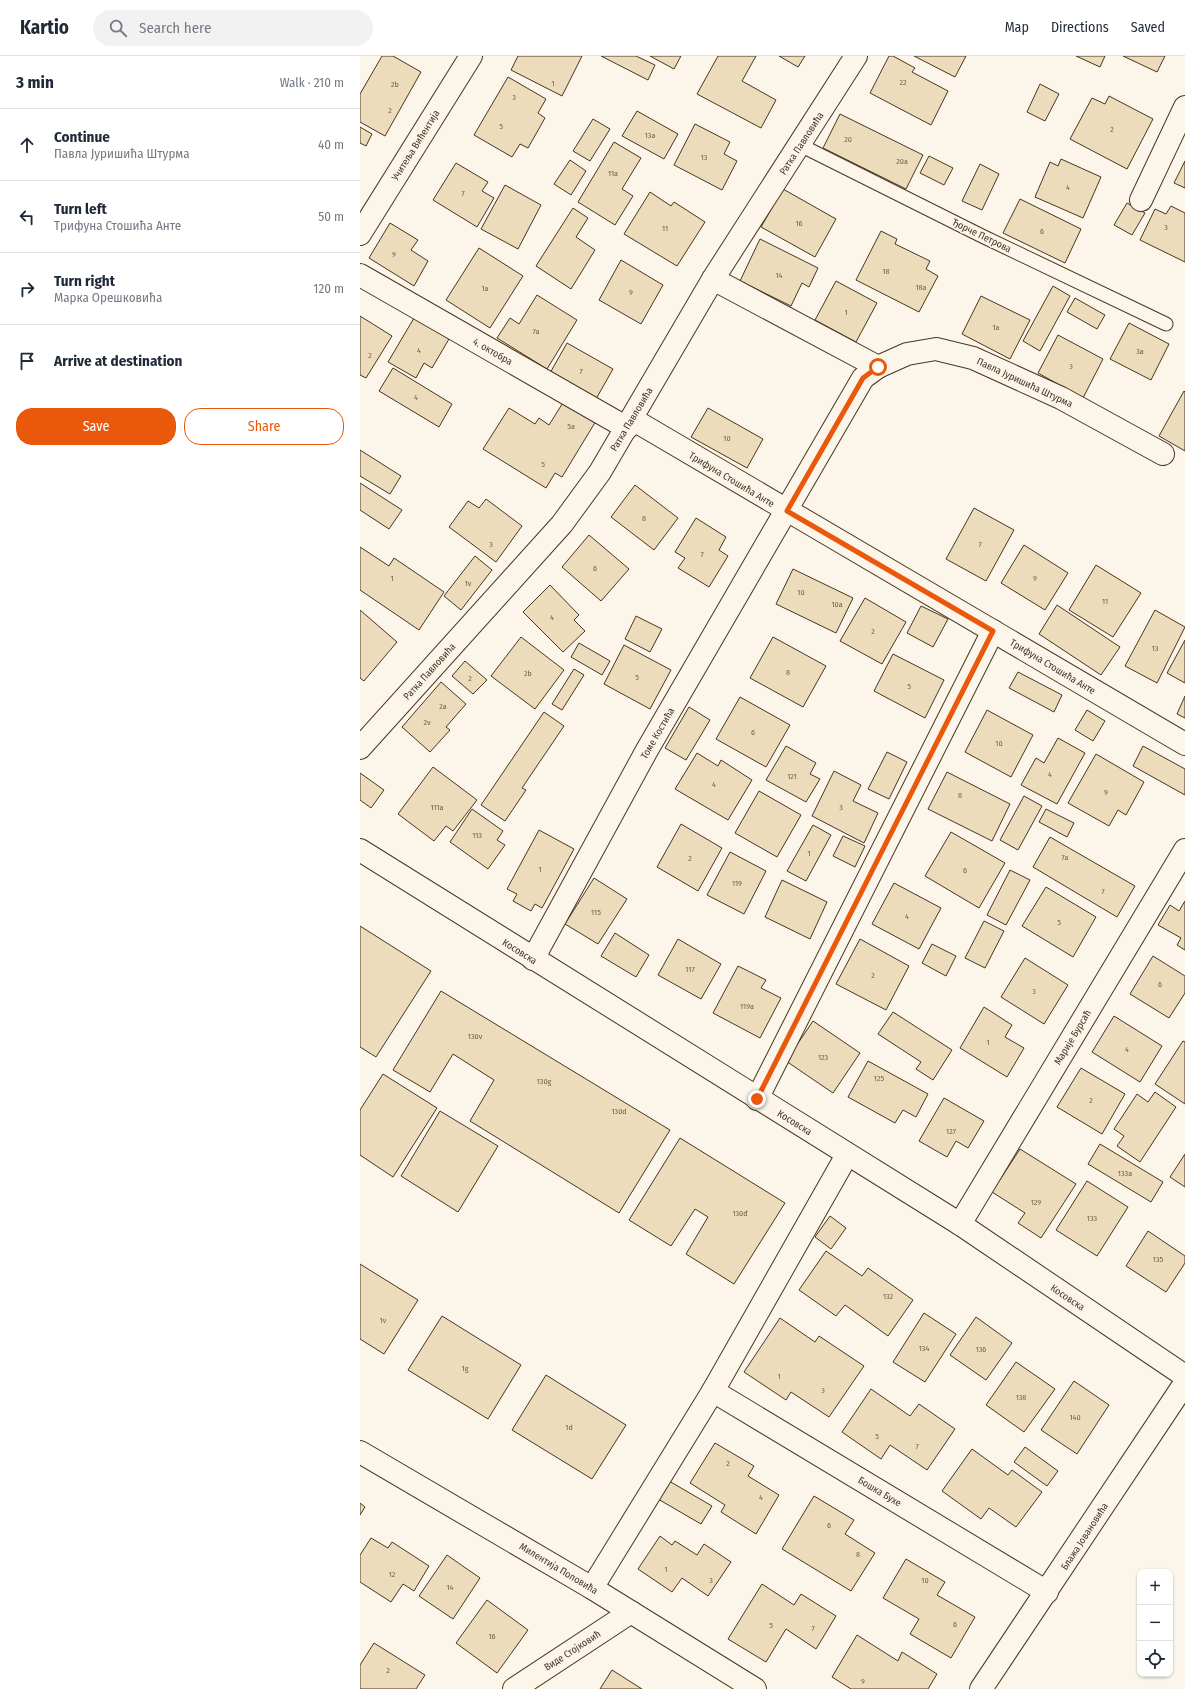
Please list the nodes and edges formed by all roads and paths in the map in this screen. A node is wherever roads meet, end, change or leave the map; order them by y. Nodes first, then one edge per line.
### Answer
1 (856, 56) edge
2 (466, 58) edge
3 (1185, 107) edge
4 (800, 145) junction
5 (1141, 200) dead end
6 (360, 234) edge
7 (360, 275) edge
8 (713, 279) junction
9 (1166, 324) dead end
10 (878, 367) junction
11 (629, 423) junction
12 (1163, 454) dead end
13 (787, 511) junction
14 (993, 631) junction
15 (1185, 744) edge
16 (360, 748) edge
17 (360, 850) edge
18 (1185, 850) edge
19 (533, 959) junction
20 (757, 1099) junction
21 (846, 1155) junction
22 (960, 1224) junction
23 (1185, 1376) edge
24 (1185, 1383) edge
25 (713, 1391) junction
26 (360, 1452) edge
27 (592, 1588) junction
28 (1047, 1592) junction
29 (631, 1612) junction
30 (514, 1689) edge
31 (755, 1689) edge
32 (981, 1689) edge

1 - 4 street, Ратка Павловића
2 - 6 street, Учитеља Вићентија
3 - 5 street
4 - 8 street, Ратка Павловића
4 - 9 lane, Ђорче Петрова
7 - 11 street, 4. октобра
8 - 10 street
8 - 11 street, Ратка Павловића
10 - 12 street, Павла Јуришића Штурма
10 - 13 street, Павла Јуришића Штурма
11 - 13 street, Трифуна Стошића Анте
11 - 16 street, Ратка Павловића
13 - 14 street, Трифуна Стошића Анте
13 - 19 street, Томе Костића
14 - 15 street, Трифуна Стошића Анте
14 - 20 street
17 - 19 street, Косовска
18 - 22 street, Марије Бурсаћ
19 - 20 street, Косовска
20 - 21 street, Косовска
21 - 22 street, Косовска
21 - 25 street
22 - 23 street, Косовска
24 - 28 street, Блажа Јовановића
25 - 27 street
25 - 28 street, Бошка Бухе
26 - 27 street, Милентија Поповића
27 - 29 street, Милентија Поповића
28 - 32 street, Блажа Јовановића
29 - 30 street, Виде Стојковић
29 - 31 street, Милентија Поповића

